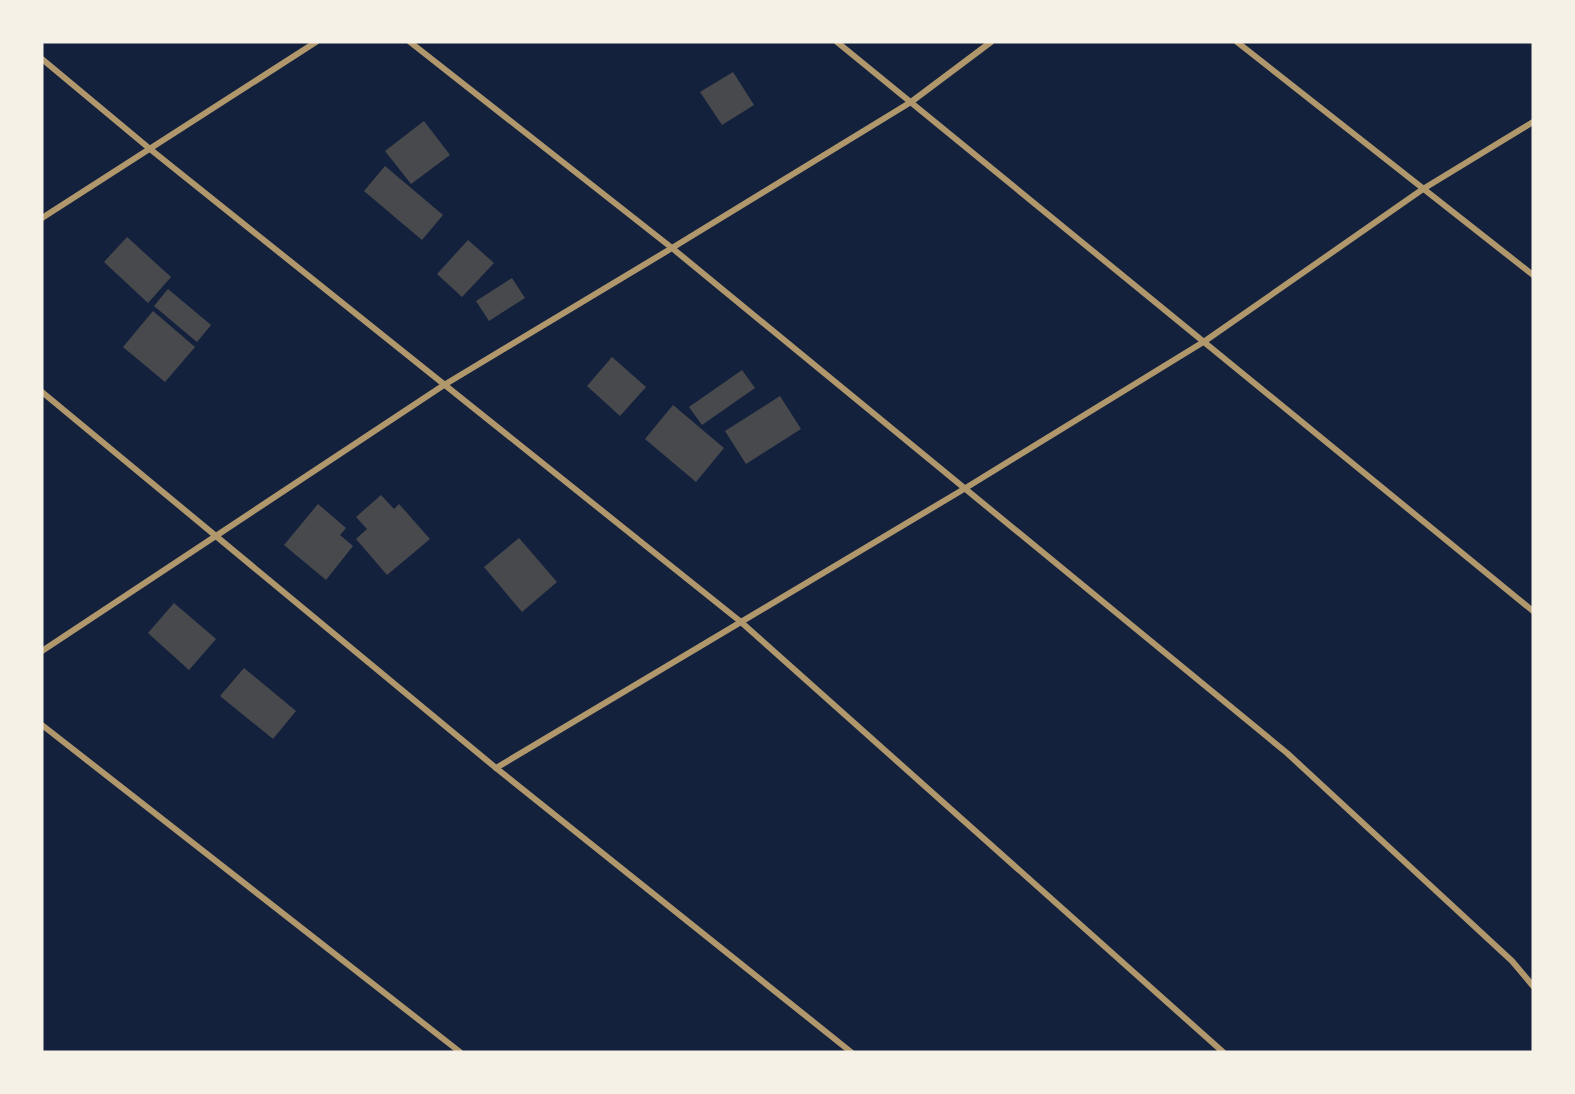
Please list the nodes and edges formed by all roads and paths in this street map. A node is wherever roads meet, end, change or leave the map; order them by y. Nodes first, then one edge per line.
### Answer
1 (316, 42) edge
2 (410, 42) edge
3 (837, 42) edge
4 (991, 42) edge
5 (1237, 42) edge
6 (42, 59) edge
7 (911, 102) junction
8 (1533, 122) edge
9 (150, 149) junction
10 (1423, 189) junction
11 (42, 218) edge
12 (672, 248) junction
13 (1533, 275) edge
14 (1205, 341) junction
15 (444, 385) junction
16 (42, 392) edge
17 (964, 489) junction
18 (216, 537) junction
19 (1533, 611) edge
20 (741, 622) junction
21 (42, 651) edge
22 (42, 725) edge
23 (496, 768) junction
24 (1533, 986) edge
25 (460, 1052) edge
26 (851, 1052) edge
27 (1223, 1052) edge

1 - 9 street
2 - 12 street
3 - 7 street
4 - 7 street
5 - 10 street
6 - 9 street
7 - 12 street
7 - 14 street
8 - 10 street
9 - 11 street
9 - 15 street
10 - 13 street
10 - 14 street
12 - 15 street
12 - 17 street
14 - 17 street
14 - 19 street
15 - 18 street
15 - 20 street
16 - 18 street
17 - 20 street
17 - 24 street
18 - 21 street
18 - 23 street
20 - 23 street
20 - 27 street
22 - 25 street
23 - 26 street

